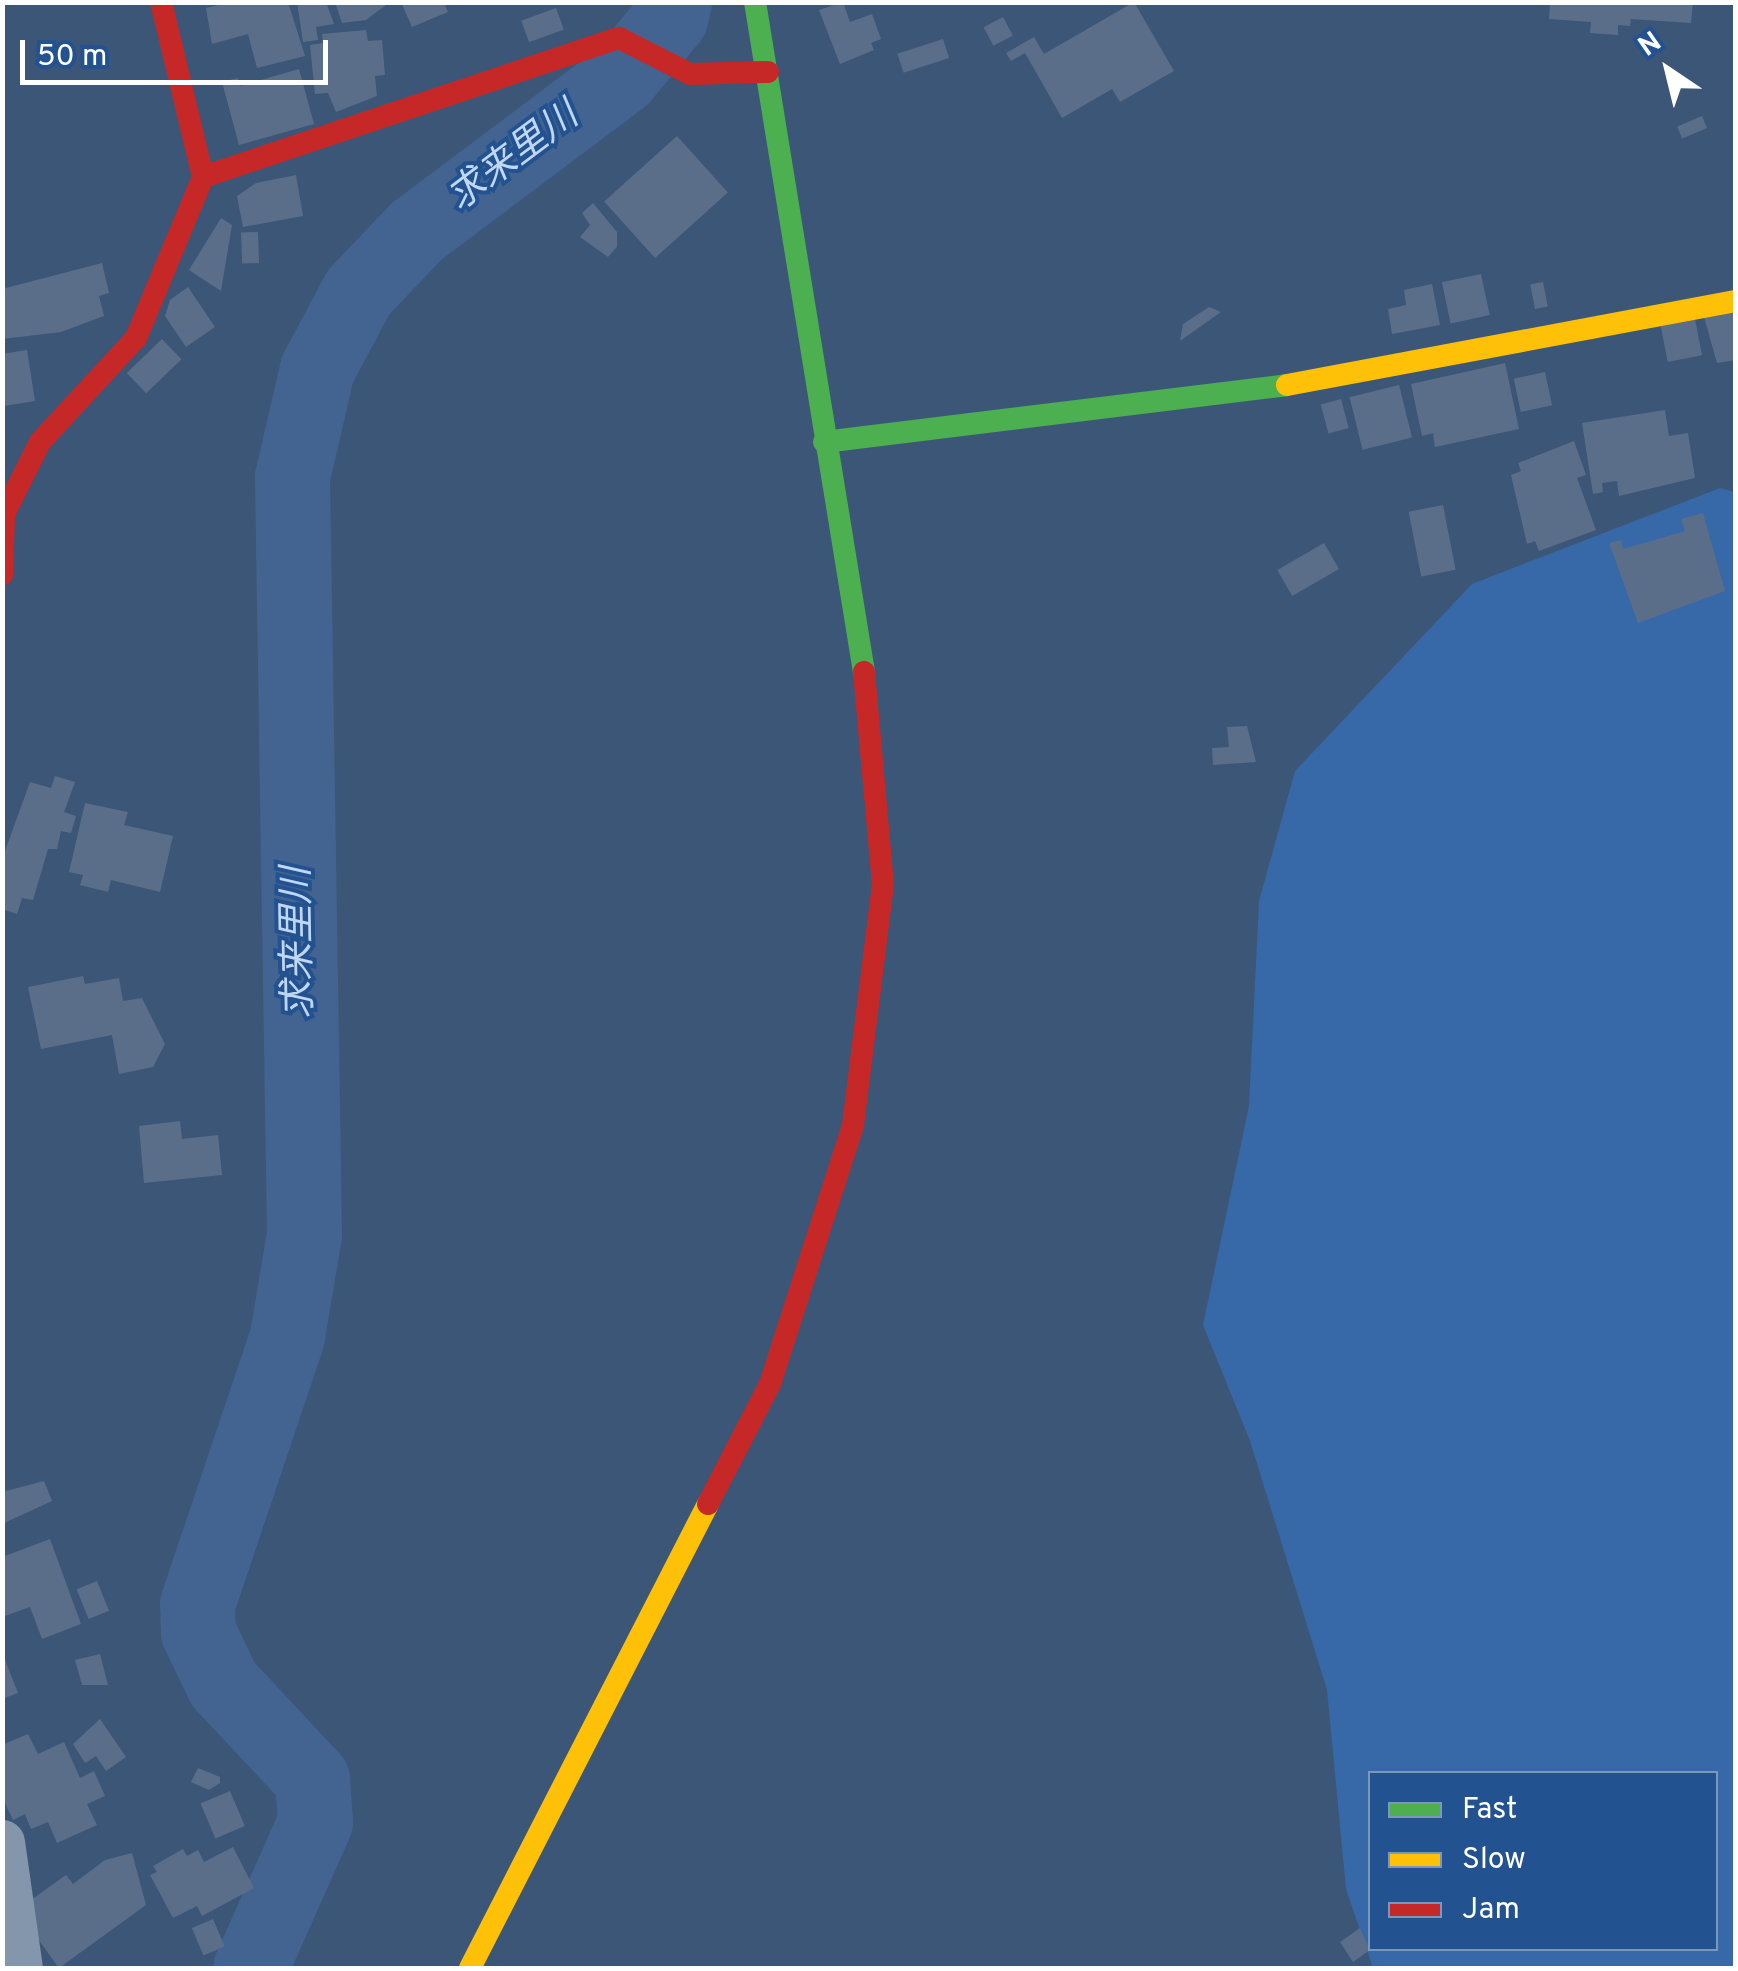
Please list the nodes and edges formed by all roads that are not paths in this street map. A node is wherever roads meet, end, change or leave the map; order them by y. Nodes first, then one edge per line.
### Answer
1 (161, 2) edge
2 (755, 2) edge
3 (768, 72) junction
4 (204, 177) junction
5 (1736, 301) edge
6 (824, 442) junction
7 (2, 575) edge
8 (2, 1842) edge
9 (20, 1968) edge
10 (470, 1968) edge

1 - 4 street
2 - 3 street
3 - 4 street
3 - 6 street
4 - 7 street
5 - 6 street
6 - 10 street
8 - 9 street

